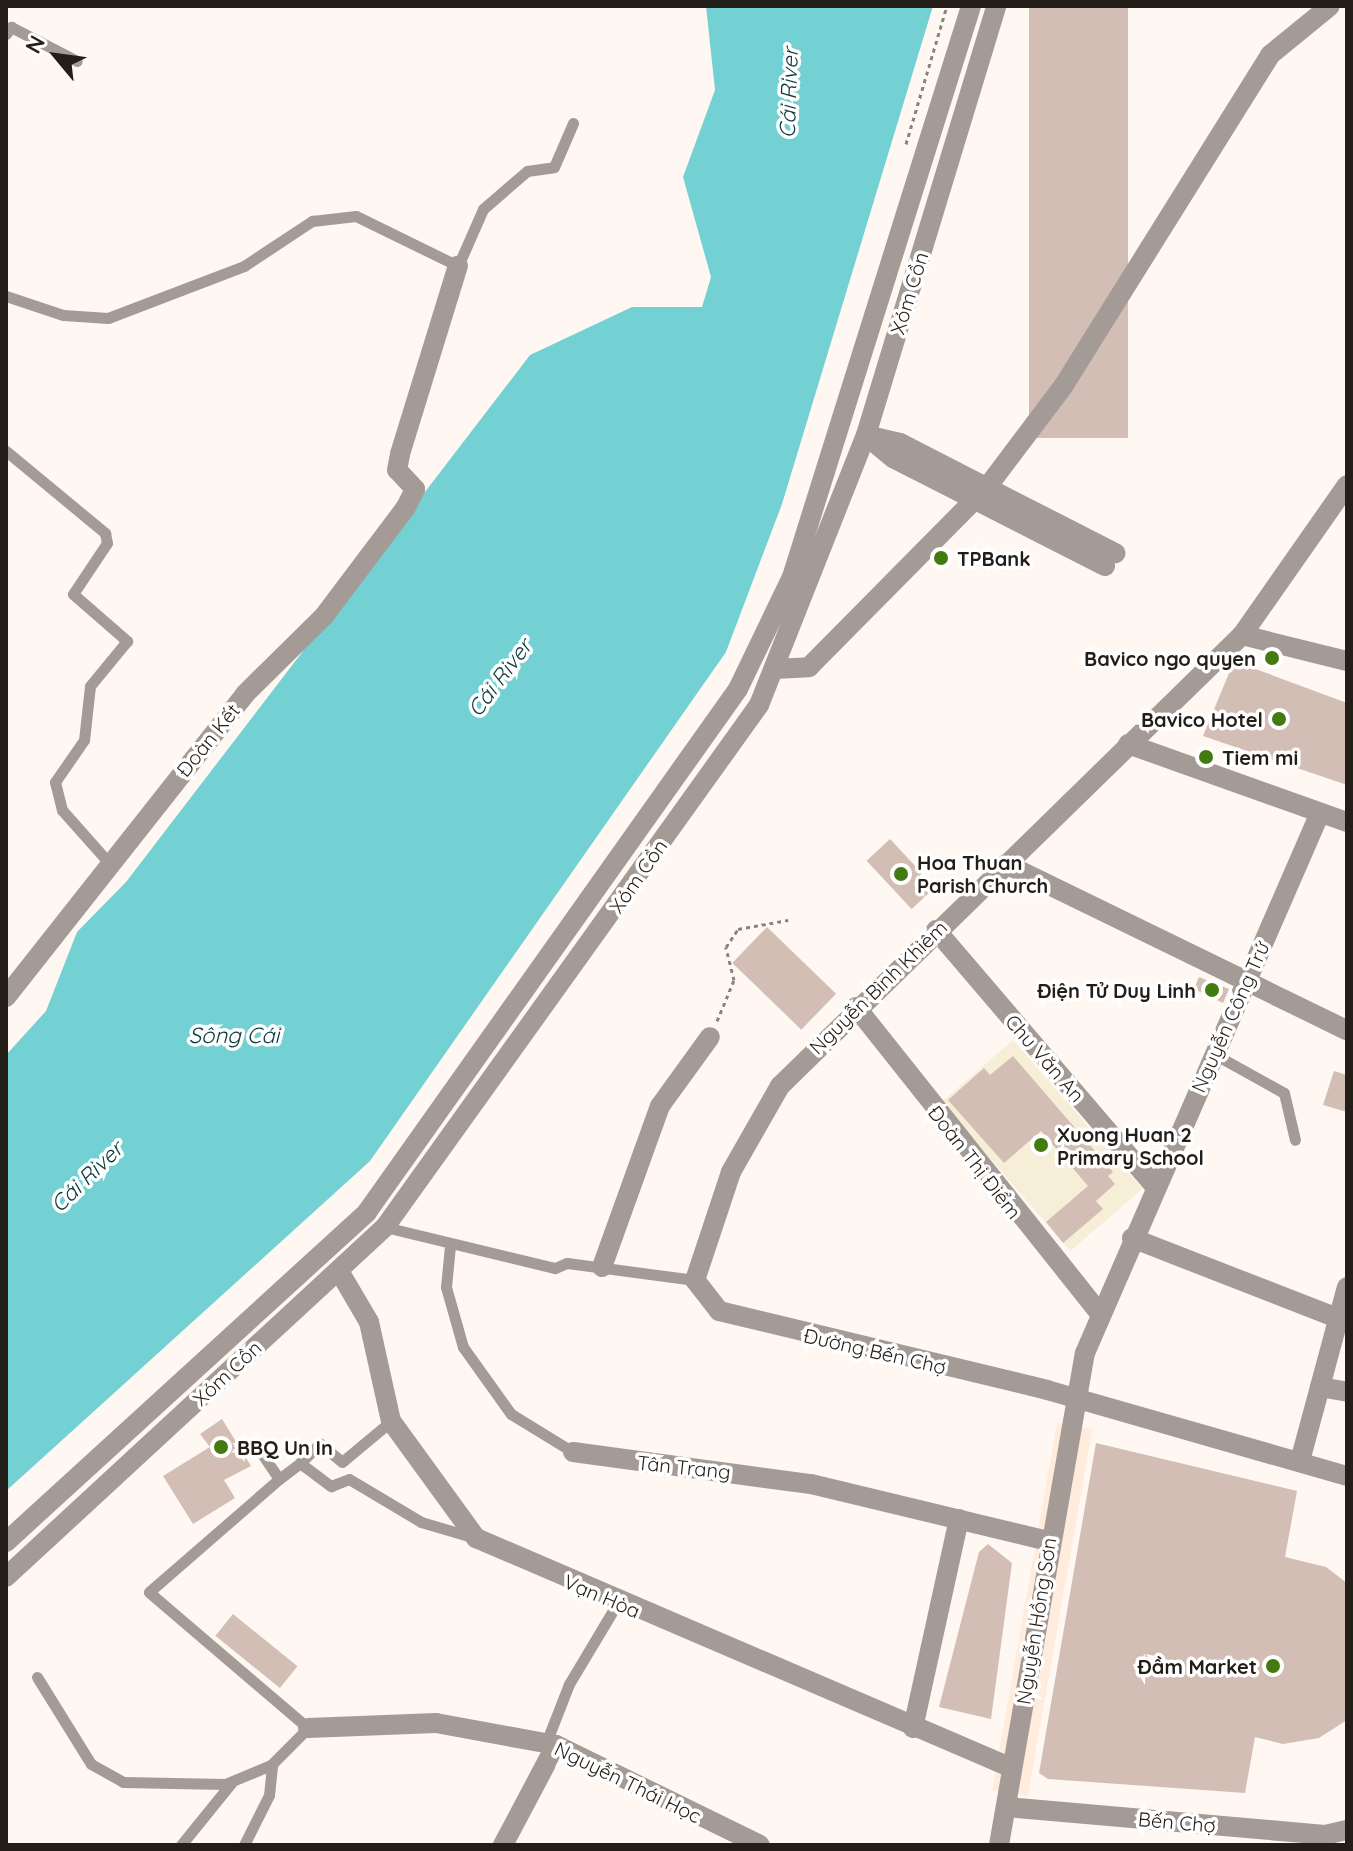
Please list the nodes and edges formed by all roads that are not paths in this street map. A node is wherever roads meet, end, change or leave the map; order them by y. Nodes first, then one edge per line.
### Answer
1 (971, 6) edge
2 (996, 6) edge
3 (1330, 6) edge
4 (6, 34) edge
5 (77, 61) dead end
6 (573, 123) dead end
7 (458, 266) junction
8 (6, 296) edge
9 (841, 427) junction
10 (866, 435) junction
11 (6, 451) edge
12 (1347, 485) edge
13 (982, 492) junction
14 (1110, 560) dead end
15 (1242, 635) junction
16 (1347, 661) edge
17 (775, 669) junction
18 (1128, 744) junction
19 (1319, 815) junction
20 (1347, 822) edge
21 (109, 863) junction
22 (1006, 864) junction
23 (936, 930) junction
24 (1247, 980) junction
25 (6, 997) edge
26 (856, 1007) junction
27 (1347, 1030) edge
28 (710, 1037) road end
29 (1214, 1054) junction
30 (1295, 1140) dead end
31 (1155, 1186) junction
32 (367, 1212) junction
33 (385, 1227) junction
34 (1132, 1238) junction
35 (450, 1246) junction
36 (602, 1267) junction
37 (339, 1271) junction
38 (695, 1280) junction
39 (1347, 1287) edge
40 (1099, 1313) junction
41 (1343, 1320) edge
42 (1320, 1387) junction
43 (1347, 1392) edge
44 (1073, 1397) junction
45 (391, 1421) junction
46 (256, 1445) dead end
47 (573, 1452) joint
48 (1300, 1461) junction
49 (300, 1463) junction
50 (1347, 1476) edge
51 (279, 1479) junction
52 (959, 1519) junction
53 (476, 1538) junction
54 (1048, 1541) junction
55 (6, 1542) edge
56 (6, 1577) edge
57 (618, 1602) junction
58 (37, 1677) dead end
59 (308, 1728) junction
60 (913, 1728) junction
61 (551, 1744) junction
62 (272, 1764) junction
63 (1012, 1768) junction
64 (232, 1782) junction
65 (1006, 1807) junction
66 (1347, 1830) edge
67 (1325, 1840) edge
68 (181, 1845) edge
69 (244, 1845) edge
70 (503, 1845) edge
71 (760, 1845) edge
72 (999, 1845) edge

1 - 9 street, Xóm Cồn
2 - 10 street, Xóm Cồn
3 - 13 street
4 - 5 lane
6 - 7 lane
7 - 8 lane
7 - 21 street, Đoàn Kết
9 - 10 street
9 - 32 street, Xóm Cồn
10 - 13 street
10 - 17 street, Xóm Cồn
11 - 21 lane
12 - 15 street, Nguyễn Bình Khiêm
13 - 14 street
13 - 17 street
15 - 16 street
15 - 18 street, Nguyễn Bình Khiêm
17 - 33 street, Xóm Cồn
18 - 19 street
18 - 22 street, Nguyễn Bình Khiêm
19 - 20 street
19 - 24 street, Nguyễn Công Trứ
21 - 25 street, Đoàn Kết
22 - 23 street, Nguyễn Bình Khiêm
22 - 24 street
23 - 26 street, Nguyễn Bình Khiêm
23 - 31 street, Chu Văn An
24 - 27 street
24 - 29 street, Nguyễn Công Trứ
26 - 38 street, Nguyễn Bình Khiêm
26 - 40 street, Đoàn Thị Điểm
28 - 36 street
29 - 30 lane
29 - 31 street, Nguyễn Công Trứ
31 - 34 street, Nguyễn Công Trứ
32 - 33 street
32 - 55 street, Xóm Cồn
33 - 35 lane
33 - 37 street, Xóm Cồn
34 - 40 street, Nguyễn Công Trứ
34 - 41 street
35 - 36 lane
35 - 47 lane, Tân Trang
36 - 38 lane
37 - 45 street, Vạn Hòa
37 - 56 street, Xóm Cồn
38 - 44 street, Đường Bến Chợ
39 - 41 street
40 - 44 street, Nguyễn Công Trứ
41 - 42 street
42 - 43 street
42 - 48 street
44 - 48 street
44 - 54 street, Nguyễn Hồng Sơn
45 - 49 lane
45 - 53 street, Vạn Hòa
46 - 51 lane
47 - 52 street, Tân Trang
48 - 50 street
49 - 51 lane
49 - 53 lane
51 - 59 lane
52 - 54 street, Tân Trang
52 - 60 street
53 - 57 street, Vạn Hòa
54 - 63 street, Nguyễn Hồng Sơn
57 - 60 street, Vạn Hòa
57 - 61 lane
58 - 64 lane
59 - 61 street, Nguyễn Thái Học
59 - 62 lane
60 - 63 street, Vạn Hòa
61 - 70 street
61 - 71 street, Nguyễn Thái Học
62 - 64 lane
62 - 69 lane
63 - 65 street, Nguyễn Hồng Sơn
64 - 68 lane
65 - 67 street, Bến Chợ
65 - 72 street, Nguyễn Hồng Sơn
66 - 67 street, Bến Chợ

